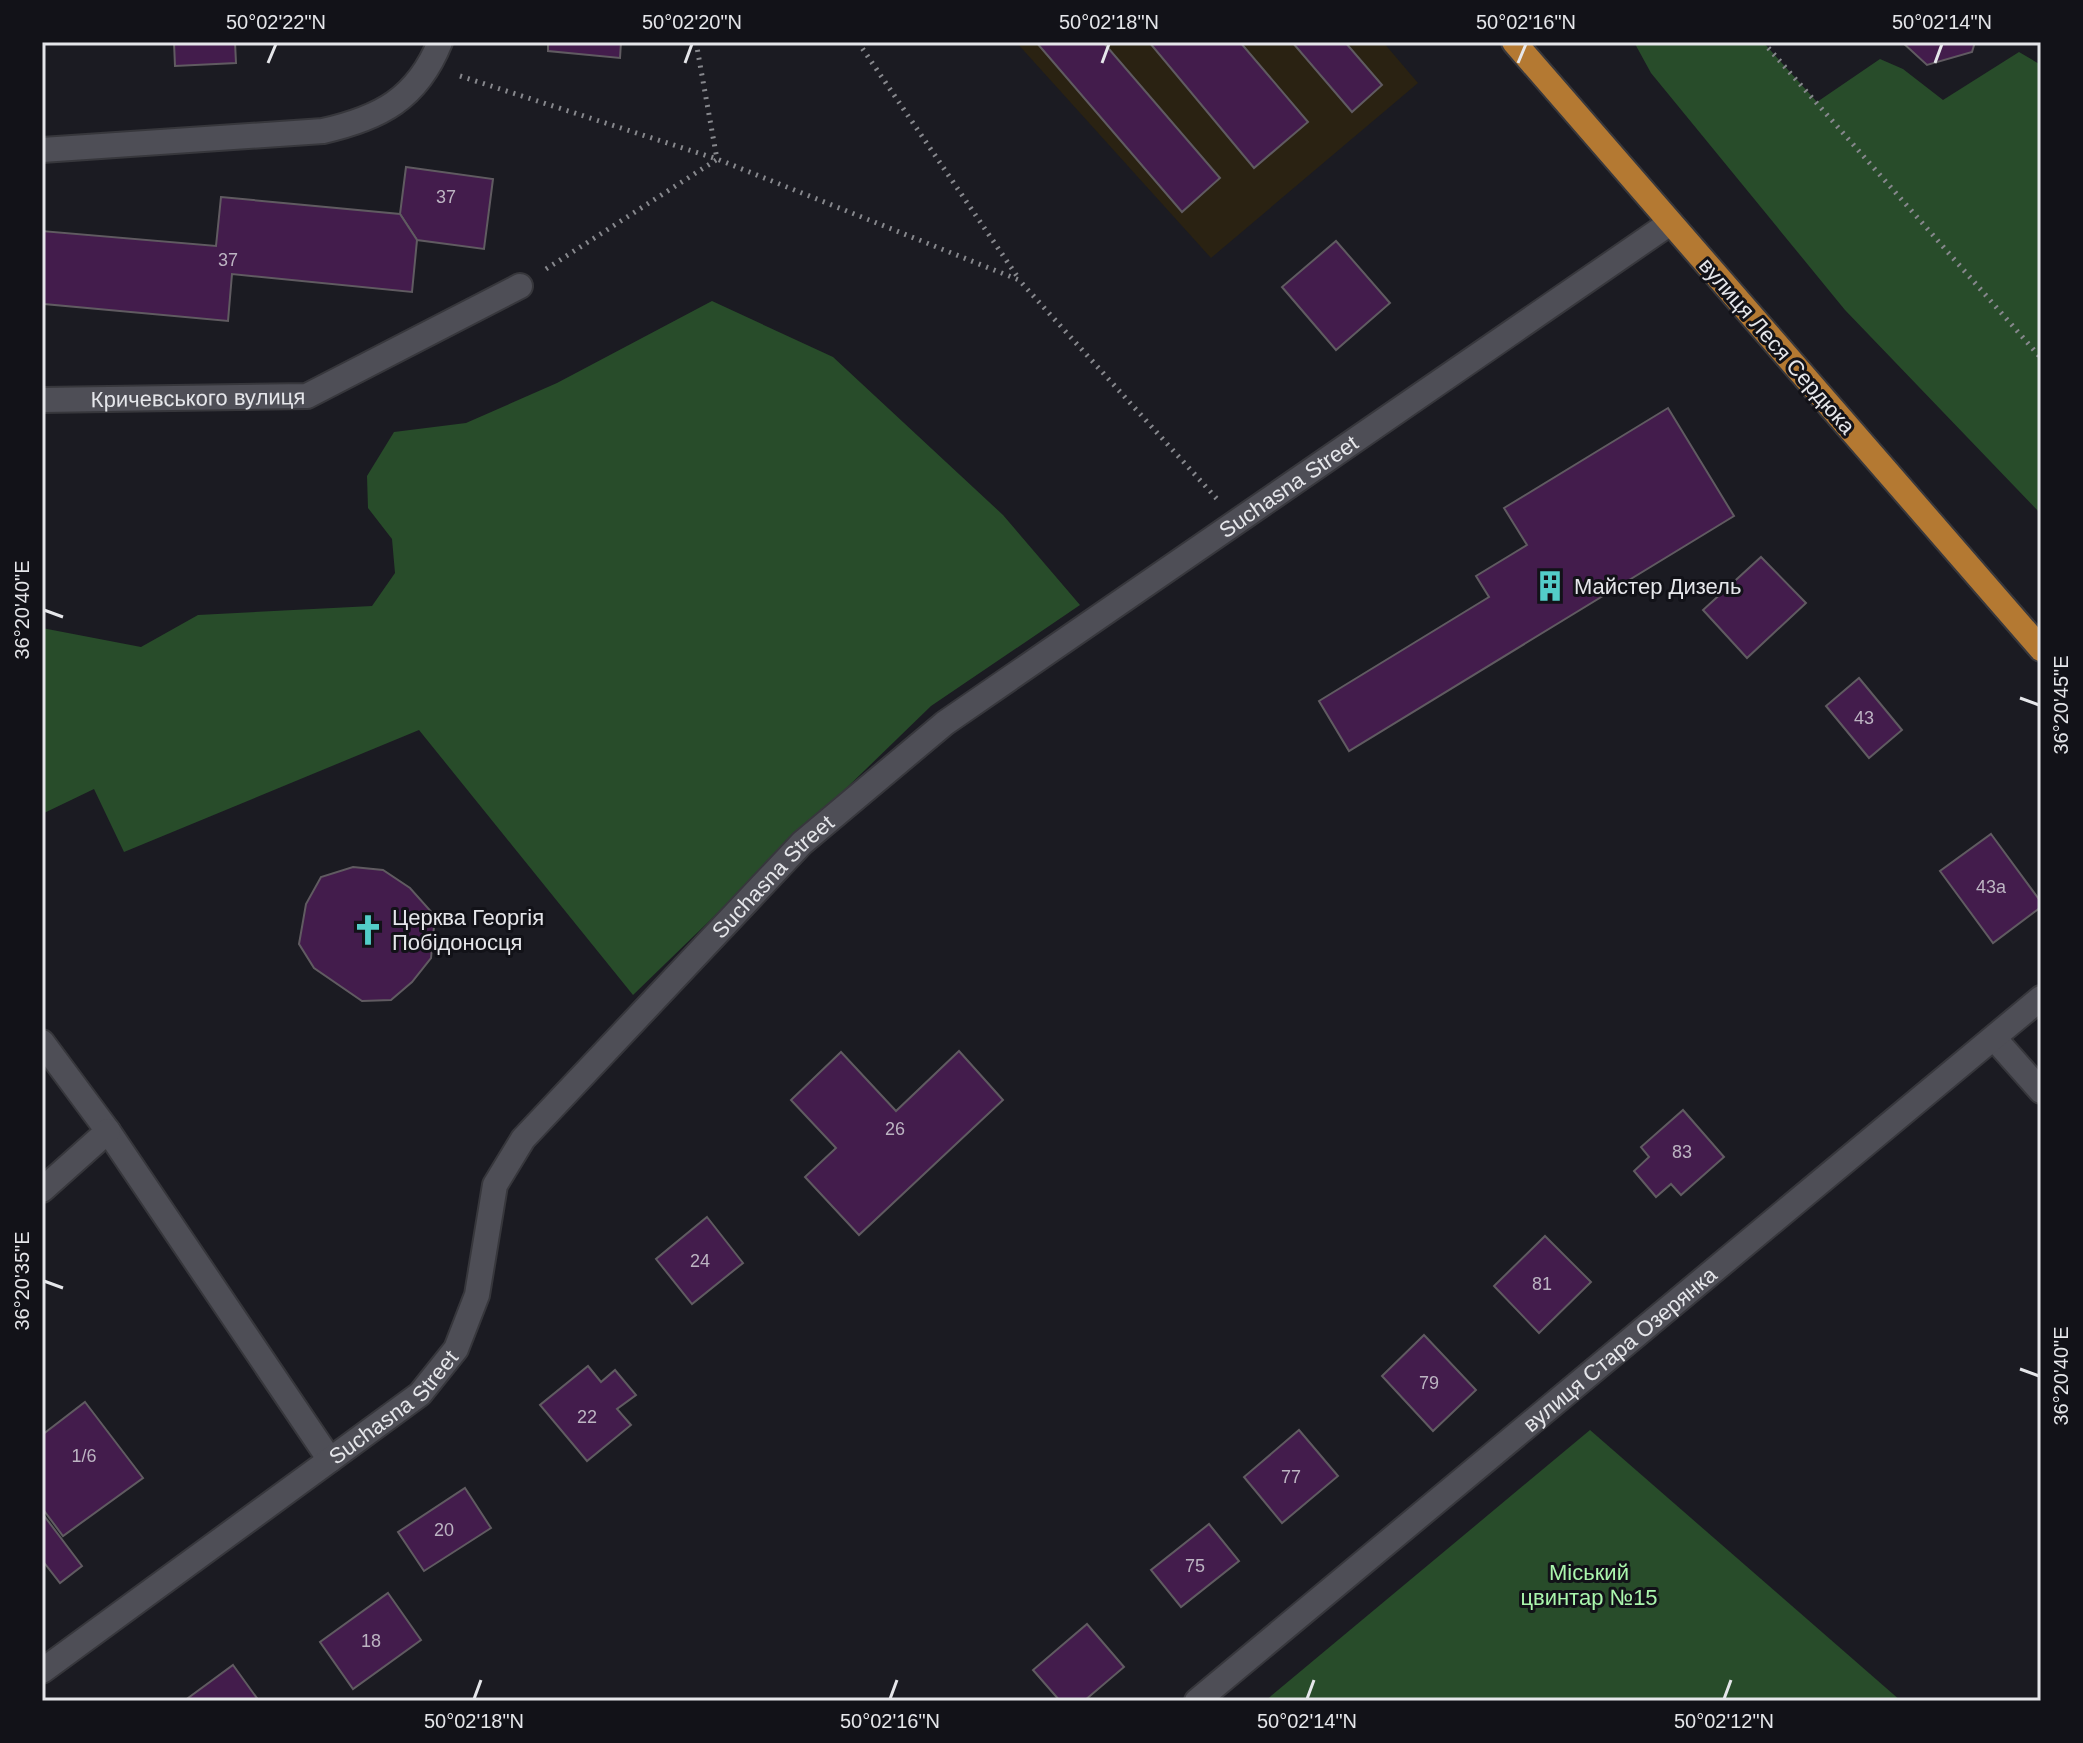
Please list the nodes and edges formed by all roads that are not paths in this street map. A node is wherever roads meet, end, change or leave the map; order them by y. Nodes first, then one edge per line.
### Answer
1 (440, 42) edge
2 (1514, 42) edge
3 (42, 150) edge
4 (1670, 223) junction
5 (520, 286) road end
6 (42, 400) edge
7 (2041, 649) edge
8 (2041, 998) edge
9 (1994, 1038) junction
10 (42, 1042) edge
11 (2041, 1091) edge
12 (108, 1131) junction
13 (42, 1190) edge
14 (330, 1460) junction
15 (42, 1671) edge
16 (1197, 1701) edge

1 - 3 street
2 - 4 main road, вулиця Леся Сердюка
4 - 7 main road, вулиця Леся Сердюка
4 - 14 street, Suchasna Street
5 - 6 street, Кричевського вулиця
8 - 9 street, вулиця Стара Озерянка
9 - 11 street
9 - 16 street, вулиця Стара Озерянка
10 - 12 street
12 - 13 street
12 - 14 street
14 - 15 street, Suchasna Street

